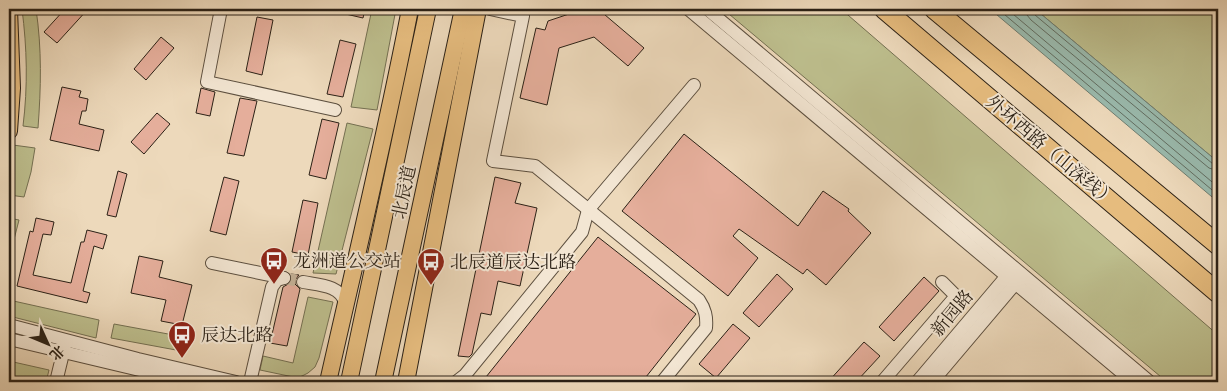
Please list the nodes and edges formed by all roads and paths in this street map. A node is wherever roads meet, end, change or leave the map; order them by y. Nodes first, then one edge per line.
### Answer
1 (9, 9) edge
2 (221, 9) edge
3 (410, 9) edge
4 (428, 9) edge
5 (463, 9) edge
6 (478, 9) edge
7 (490, 9) edge
8 (688, 9) edge
9 (707, 9) edge
10 (884, 9) edge
11 (945, 13) edge
12 (694, 85) dead end
13 (10, 88) edge
14 (335, 110) dead end
15 (9, 131) edge
16 (588, 210) junction
17 (1218, 245) edge
18 (212, 263) dead end
19 (1015, 276) junction
20 (303, 282) tunnel mouth
21 (942, 282) dead end
22 (1218, 293) edge
23 (345, 303) junction
24 (9, 325) edge
25 (9, 339) edge
26 (65, 346) junction
27 (188, 379) edge
28 (56, 382) edge
29 (236, 382) edge
30 (250, 382) edge
31 (328, 382) edge
32 (349, 382) edge
33 (383, 382) edge
34 (406, 382) edge
35 (456, 382) edge
36 (662, 382) edge
37 (882, 382) edge
38 (917, 382) edge
39 (932, 382) edge
40 (1133, 382) edge
41 (1150, 382) edge

1 - 13 main road
2 - 14 street
3 - 23 main road
4 - 32 main road, 北辰道
5 - 33 main road, 北辰道
6 - 34 main road
7 - 16 street
8 - 19 street
9 - 19 street
10 - 22 highway, 外环西路（山深线）
11 - 17 highway, 外环西路（山深线）
12 - 16 street
13 - 15 main road
16 - 35 street
16 - 36 street
18 - 30 street
19 - 38 street, 新园路
19 - 39 street, 新园路
19 - 40 street
19 - 41 street
20 - 23 street
21 - 37 street
23 - 31 main road
24 - 26 street
25 - 26 street
26 - 27 street
26 - 28 street
27 - 29 street

